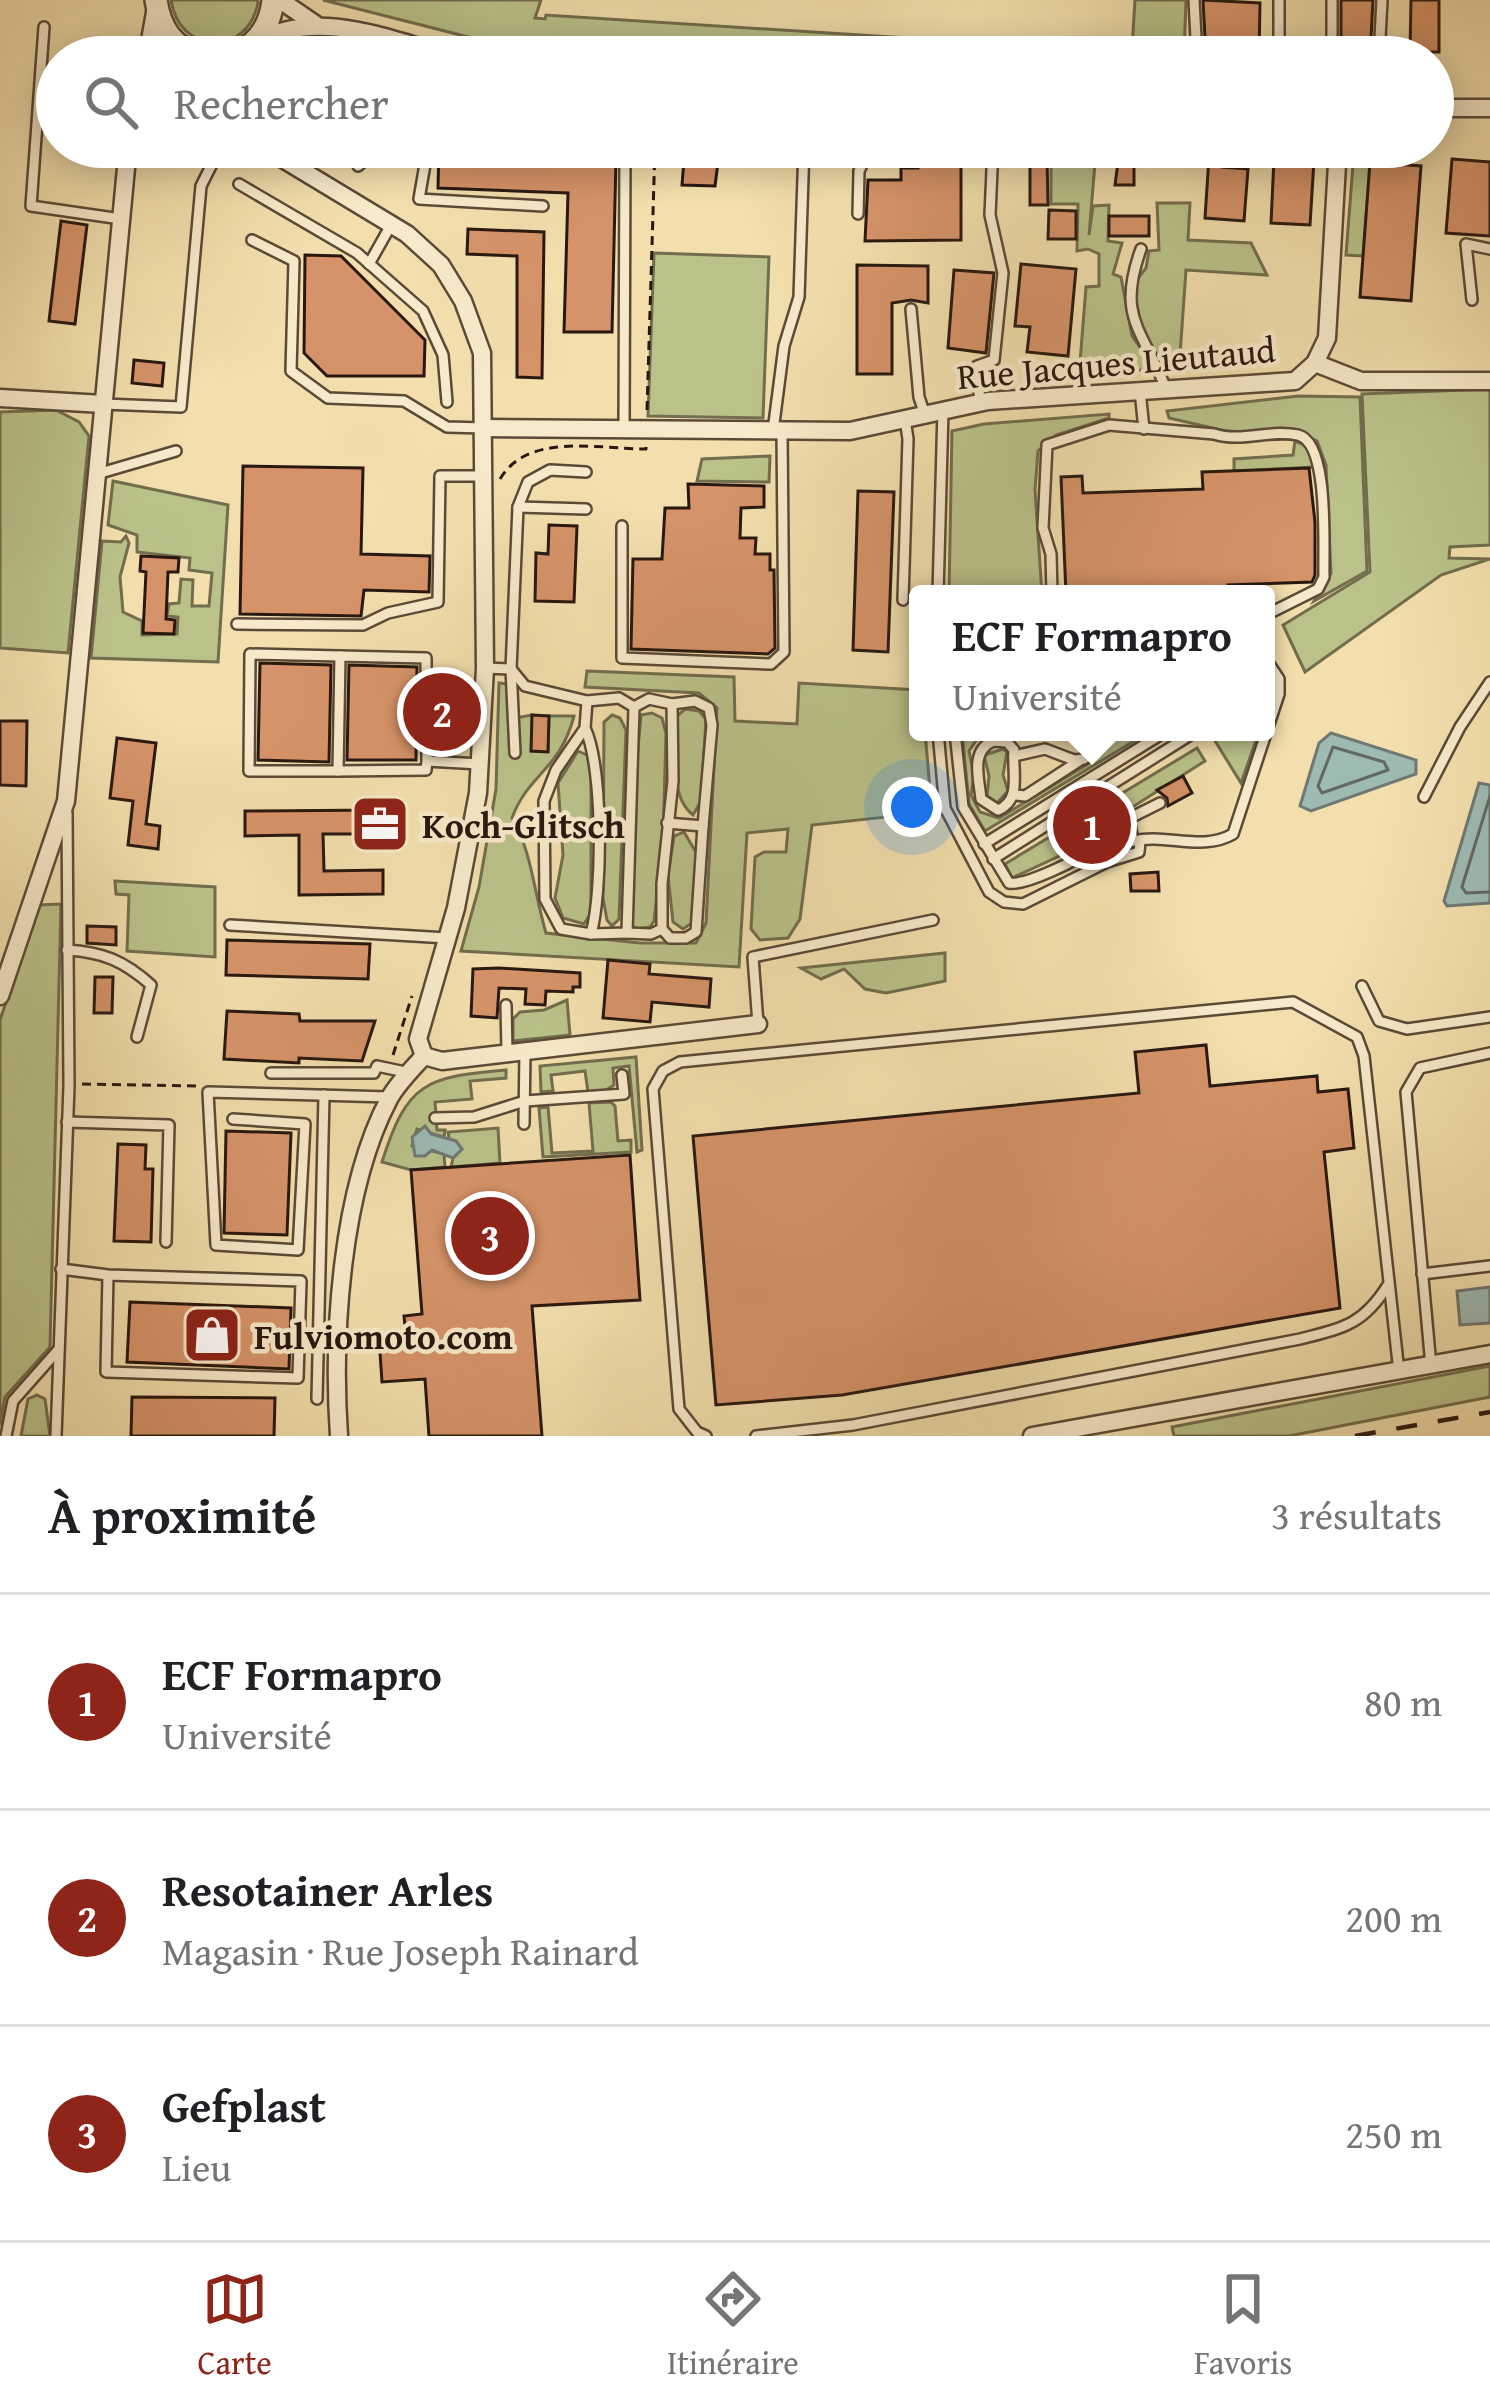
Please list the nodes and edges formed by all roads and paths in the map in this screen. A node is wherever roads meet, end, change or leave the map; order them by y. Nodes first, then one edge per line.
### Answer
1 (276, 0) edge
2 (1194, 0) edge
3 (1279, 0) edge
4 (1332, 0) edge
5 (1382, 0) edge
6 (156, 3) edge
7 (316, 25) junction
8 (44, 27) dead end
9 (43, 36) edge
10 (150, 36) edge
11 (170, 36) edge
12 (256, 36) edge
13 (268, 36) edge
14 (356, 36) edge
15 (1196, 36) edge
16 (1279, 36) edge
17 (1332, 36) edge
18 (1380, 36) edge
19 (1454, 108) edge
20 (1490, 109) edge
21 (36, 137) edge
22 (126, 168) edge
23 (210, 168) edge
24 (298, 168) edge
25 (424, 168) edge
26 (625, 168) edge
27 (654, 168) edge
28 (803, 168) edge
29 (861, 168) edge
30 (991, 168) edge
31 (1337, 168) edge
32 (239, 184) dead end
33 (542, 206) dead end
34 (858, 214) dead end
35 (121, 219) junction
36 (392, 225) junction
37 (251, 239) dead end
38 (1141, 249) dead end
39 (1490, 249) edge
40 (370, 264) junction
41 (1472, 300) dead end
42 (910, 309) dead end
43 (1315, 363) junction
44 (1490, 381) edge
45 (1166, 389) junction
46 (1140, 391) junction
47 (0, 398) edge
48 (446, 402) dead end
49 (980, 403) junction
50 (103, 404) junction
51 (934, 412) junction
52 (905, 419) junction
53 (646, 422) dead end
54 (484, 428) junction
55 (1144, 429) junction
56 (777, 431) junction
57 (624, 432) junction
58 (176, 451) dead end
59 (586, 472) dead end
60 (97, 474) junction
61 (484, 476) junction
62 (518, 507) junction
63 (586, 508) dead end
64 (622, 526) dead end
65 (938, 585) edge
66 (1052, 585) edge
67 (903, 600) dead end
68 (1275, 610) edge
69 (237, 624) dead end
70 (340, 656) junction
71 (485, 668) junction
72 (511, 669) junction
73 (1275, 673) edge
74 (1280, 679) junction
75 (1275, 682) edge
76 (1490, 682) edge
77 (587, 701) junction
78 (426, 702) junction
79 (483, 702) junction
80 (672, 704) junction
81 (1275, 706) edge
82 (634, 707) junction
83 (585, 728) junction
84 (939, 741) edge
85 (956, 741) edge
86 (988, 741) edge
87 (1088, 741) edge
88 (1150, 741) edge
89 (1181, 741) edge
90 (1264, 741) edge
91 (1006, 742) edge
92 (515, 753) dead end
93 (1014, 756) junction
94 (1079, 760) junction
95 (427, 761) junction
96 (480, 764) junction
97 (338, 772) junction
98 (1015, 795) junction
99 (1424, 797) dead end
100 (67, 801) junction
101 (1160, 802) dead end
102 (1126, 820) junction
103 (667, 823) junction
104 (703, 826) junction
105 (1136, 841) junction
106 (984, 844) junction
107 (1094, 848) junction
108 (993, 859) junction
109 (933, 920) dead end
110 (230, 925) dead end
111 (662, 929) junction
112 (627, 933) junction
113 (592, 934) junction
114 (447, 938) junction
115 (67, 950) junction
116 (1362, 986) dead end
117 (0, 996) edge
118 (506, 1006) dead end
119 (1490, 1017) edge
120 (758, 1024) joint
121 (137, 1037) dead end
122 (516, 1051) junction
123 (1490, 1053) edge
124 (424, 1056) junction
125 (271, 1073) dead end
126 (410, 1073) junction
127 (622, 1075) dead end
128 (324, 1095) junction
129 (389, 1097) junction
130 (525, 1101) junction
131 (435, 1118) dead end
132 (233, 1119) dead end
133 (67, 1122) junction
134 (524, 1124) dead end
135 (166, 1242) dead end
136 (1490, 1266) edge
137 (61, 1269) junction
138 (1422, 1274) junction
139 (109, 1275) junction
140 (1388, 1284) junction
141 (59, 1349) junction
142 (1490, 1354) edge
143 (1431, 1366) junction
144 (1400, 1372) junction
145 (316, 1399) dead end
146 (6, 1436) edge
147 (56, 1436) edge
148 (339, 1436) edge
149 (706, 1436) edge
150 (756, 1436) edge
151 (1032, 1436) edge

1 - 7 street
1 - 12 street
2 - 15 lane
3 - 16 lane
4 - 17 lane
5 - 18 lane
6 - 10 street
6 - 11 street
7 - 13 street
7 - 14 street
8 - 9 lane
19 - 20 street
21 - 35 lane
22 - 35 street
23 - 50 lane
24 - 36 street
25 - 33 lane
26 - 57 lane
27 - 53 path
28 - 56 lane
29 - 34 lane
30 - 49 lane
31 - 43 street, Rue Jacques Lieutaud
32 - 40 lane
35 - 50 street
36 - 40 lane
36 - 54 street
37 - 54 lane
38 - 45 lane
39 - 41 lane
40 - 48 lane
42 - 51 lane
43 - 44 street
43 - 45 street, Rue Jacques Lieutaud
45 - 46 street, Rue Jacques Lieutaud
46 - 49 street, Rue Jacques Lieutaud
46 - 55 lane
47 - 50 street
49 - 51 street, Rue Jacques Lieutaud
50 - 60 street
51 - 52 street, Rue Jacques Lieutaud
51 - 65 lane
52 - 56 street, Rue Jacques Lieutaud
52 - 67 lane
54 - 57 street, Rue Jacques Lieutaud
54 - 61 street
55 - 66 lane
55 - 68 lane
56 - 57 street, Rue Jacques Lieutaud
56 - 64 lane
58 - 60 lane
59 - 62 lane
60 - 100 street
61 - 69 lane
61 - 71 street
62 - 63 lane
62 - 72 lane
70 - 78 lane
70 - 97 lane
70 - 97 lane
71 - 72 lane
71 - 79 street
72 - 77 lane
72 - 92 lane
73 - 74 lane
74 - 75 lane
74 - 81 lane
76 - 99 lane
77 - 82 lane
77 - 83 lane
78 - 79 lane
78 - 95 lane
79 - 96 street
80 - 82 lane
80 - 103 lane
80 - 104 lane
82 - 112 lane
83 - 113 lane
83 - 113 lane
84 - 105 lane
85 - 106 lane
86 - 98 lane
87 - 94 lane
88 - 106 lane
89 - 108 lane
90 - 105 lane
91 - 93 lane
93 - 94 lane
93 - 98 lane
94 - 98 lane
95 - 96 lane
95 - 97 lane
96 - 114 street
100 - 115 lane
100 - 117 street
101 - 102 lane
102 - 105 lane
102 - 107 lane
103 - 104 lane
103 - 111 lane
104 - 111 lane
105 - 107 lane
106 - 108 lane
107 - 108 lane
109 - 120 lane
110 - 114 lane
111 - 112 lane
112 - 113 lane
114 - 124 street
115 - 121 lane
115 - 133 lane
116 - 119 lane
118 - 122 lane
120 - 122 street
122 - 124 street
122 - 130 lane
123 - 138 lane
124 - 126 street
125 - 126 lane
126 - 129 street
127 - 130 lane
128 - 129 lane
128 - 132 lane
128 - 145 lane
129 - 148 street
130 - 131 lane
130 - 134 lane
133 - 135 lane
133 - 137 lane
136 - 138 lane
137 - 139 lane
137 - 141 lane
138 - 143 lane
139 - 139 lane
140 - 144 lane
140 - 149 lane
140 - 150 lane
141 - 146 lane
141 - 147 lane
142 - 143 street
143 - 144 street
144 - 151 street

